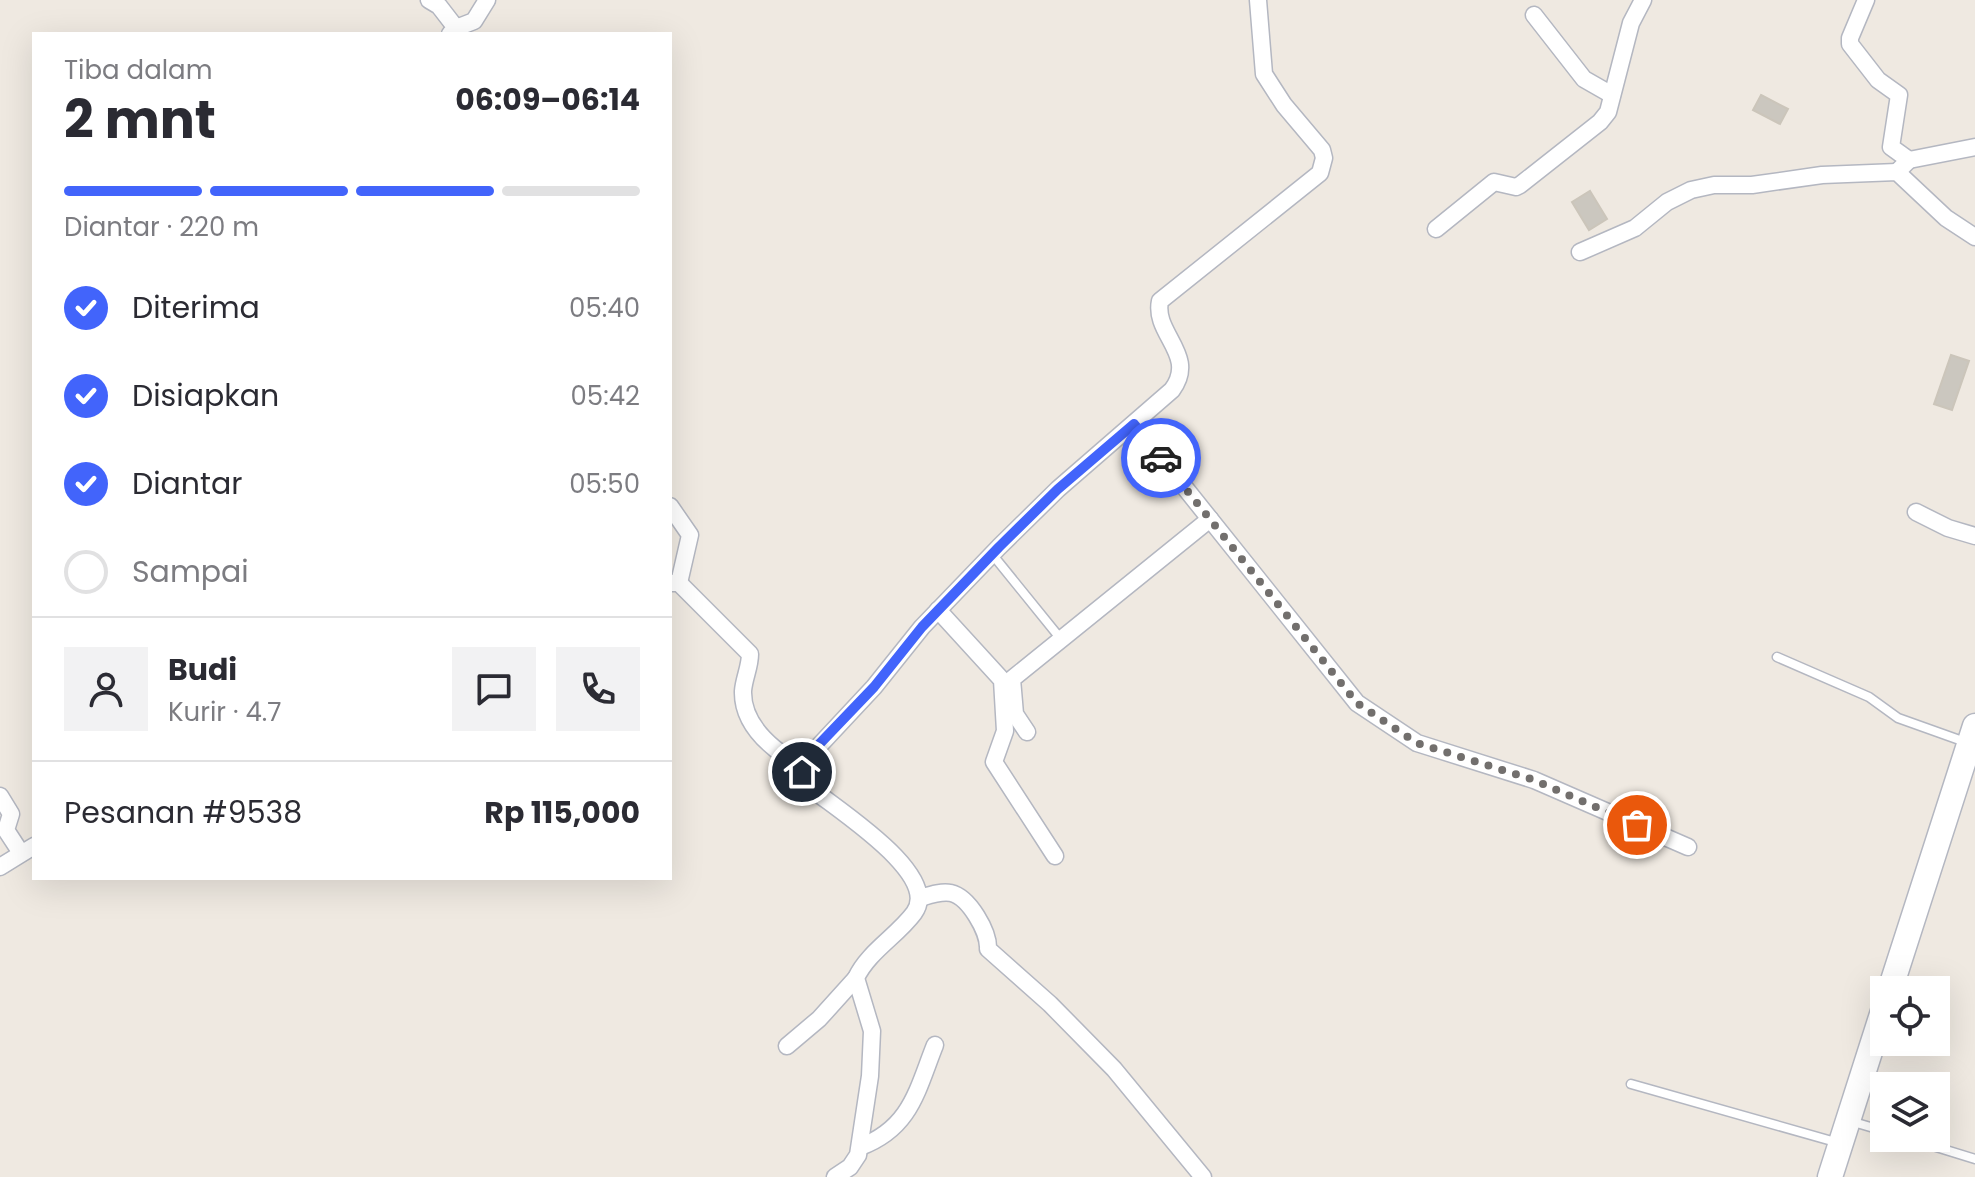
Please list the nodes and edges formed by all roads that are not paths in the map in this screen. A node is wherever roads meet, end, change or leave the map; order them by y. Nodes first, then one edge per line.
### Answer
1 (429, 0) edge
2 (487, 0) edge
3 (1258, 0) edge
4 (1643, 0) edge
5 (1866, 0) edge
6 (1534, 15) dead end
7 (453, 31) edge
8 (1612, 95) junction
9 (1975, 147) edge
10 (1903, 166) junction
11 (1436, 229) dead end
12 (1975, 237) edge
13 (1580, 252) dead end
14 (1134, 424) junction
15 (672, 509) edge
16 (1916, 512) dead end
17 (1210, 519) junction
18 (1975, 536) edge
19 (995, 558) junction
20 (674, 583) edge
21 (938, 610) junction
22 (1056, 633) dead end
23 (1777, 657) dead end
24 (1027, 732) dead end
25 (1972, 734) edge
26 (802, 767) junction
27 (0, 796) edge
28 (1688, 847) dead end
29 (27, 849) edge
30 (1055, 856) dead end
31 (0, 867) edge
32 (920, 898) junction
33 (1894, 976) edge
34 (856, 978) junction
35 (935, 1045) dead end
36 (787, 1046) dead end
37 (1870, 1051) edge
38 (1631, 1084) dead end
39 (1870, 1131) edge
40 (1844, 1132) junction
41 (860, 1147) junction
42 (1950, 1151) edge
43 (1975, 1159) edge
44 (835, 1177) edge
45 (1203, 1177) edge
46 (1830, 1177) edge

1 - 7 street
2 - 7 street
3 - 14 street
4 - 8 street
5 - 10 street
6 - 8 street
8 - 11 street
9 - 10 street
10 - 12 street
10 - 13 street
14 - 17 street
14 - 19 street
15 - 20 street
16 - 18 street
17 - 24 street
17 - 28 street
19 - 21 street
19 - 22 lane
20 - 26 street
21 - 26 street
21 - 30 street
23 - 25 lane
25 - 33 street
26 - 32 street
27 - 29 street
29 - 31 street
32 - 34 street
32 - 45 street
34 - 36 street
34 - 41 street
35 - 41 street
37 - 40 street
38 - 40 lane
39 - 40 lane
40 - 46 street
41 - 44 street
42 - 43 lane

